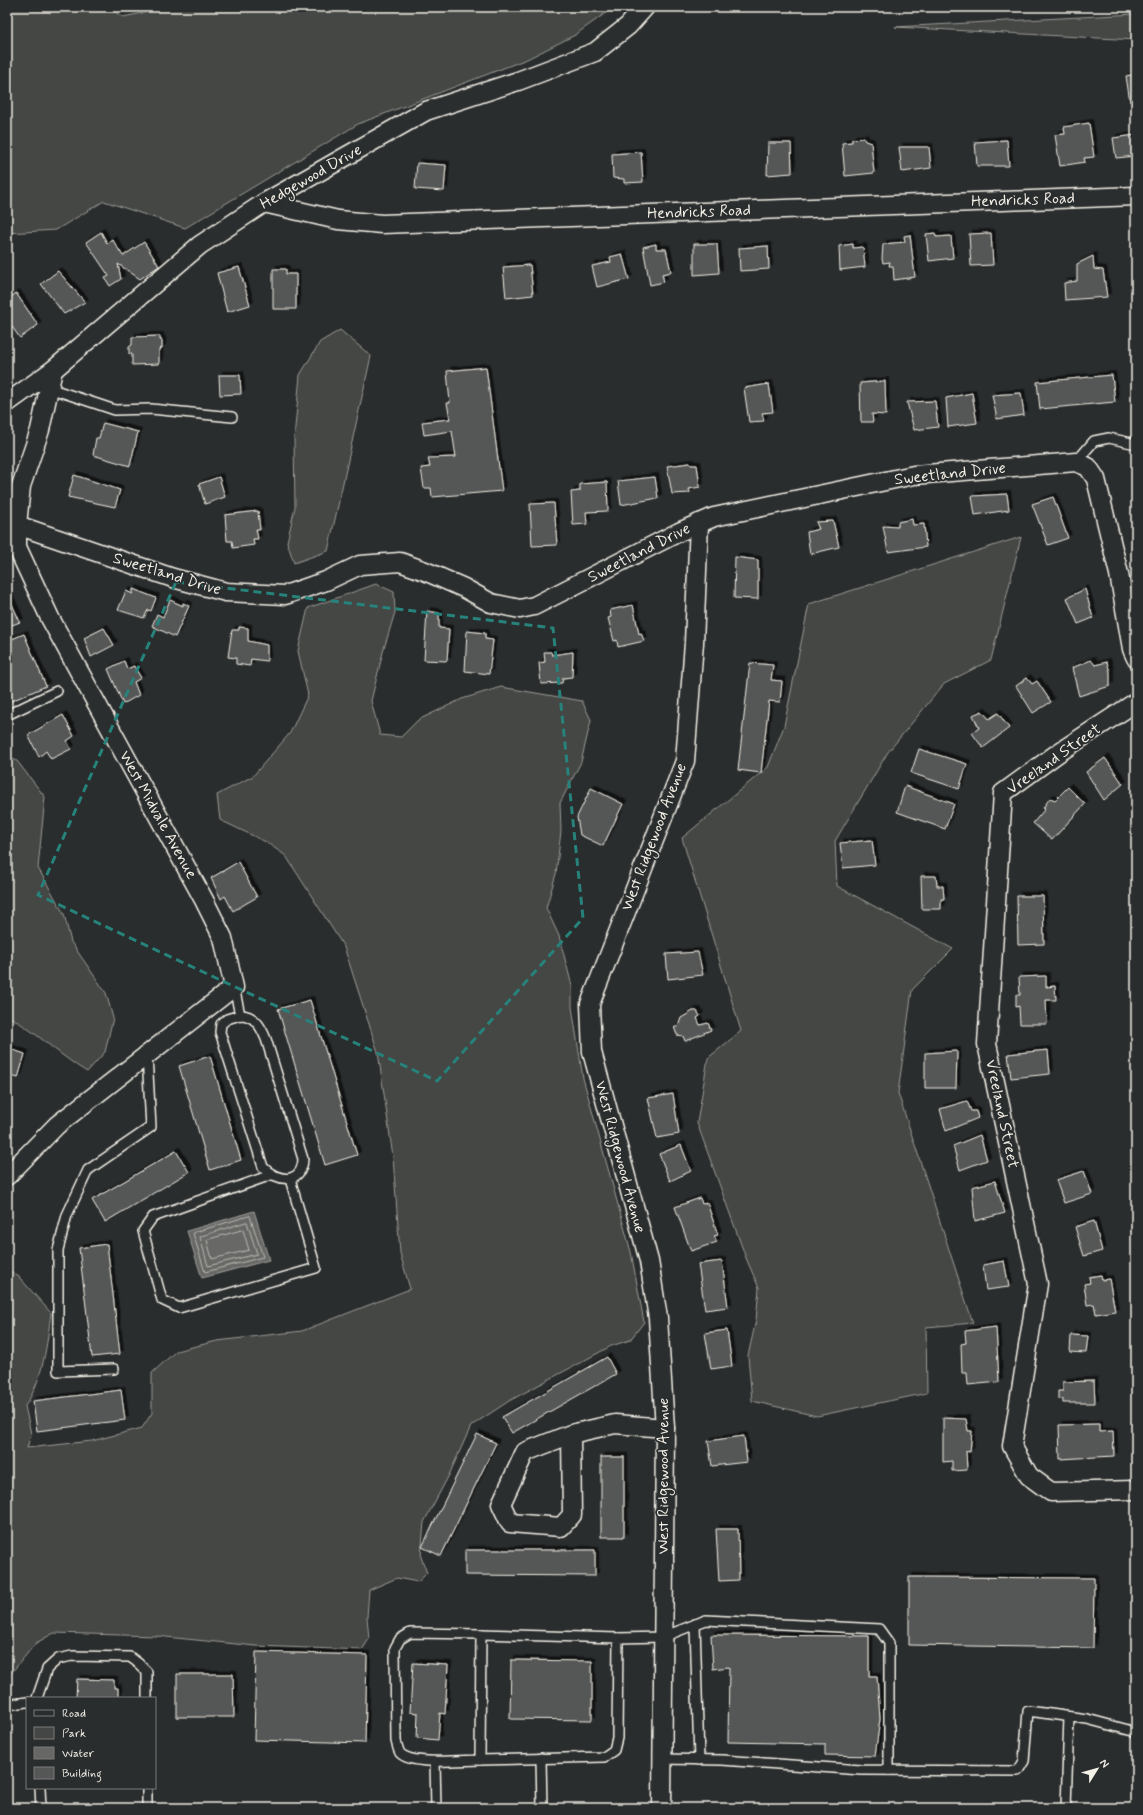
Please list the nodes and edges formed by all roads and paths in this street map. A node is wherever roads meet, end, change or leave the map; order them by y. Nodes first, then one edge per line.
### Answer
1 (645, 7) edge
2 (1136, 196) edge
3 (264, 203) junction
4 (53, 370) junction
5 (49, 388) junction
6 (7, 403) edge
7 (232, 417) dead end
8 (1136, 444) edge
9 (1076, 462) junction
10 (699, 523) junction
11 (17, 525) junction
12 (12, 550) edge
13 (1136, 658) edge
14 (57, 692) dead end
15 (1136, 702) edge
16 (7, 715) edge
17 (234, 987) junction
18 (240, 1016) junction
19 (147, 1055) junction
20 (271, 1175) junction
21 (7, 1176) edge
22 (290, 1179) junction
23 (114, 1369) dead end
24 (665, 1428) junction
25 (571, 1434) junction
26 (1136, 1490) edge
27 (695, 1624) junction
28 (481, 1634) junction
29 (618, 1638) junction
30 (663, 1638) junction
31 (37, 1697) edge
32 (147, 1697) edge
33 (26, 1702) edge
34 (7, 1705) edge
35 (1068, 1717) junction
36 (1136, 1732) edge
37 (541, 1758) junction
38 (662, 1759) junction
39 (480, 1760) junction
40 (699, 1760) junction
41 (435, 1762) junction
42 (889, 1770) junction
43 (40, 1789) edge
44 (147, 1789) edge
45 (41, 1808) edge
46 (148, 1808) edge
47 (436, 1808) edge
48 (542, 1808) edge
49 (662, 1808) edge
50 (1066, 1808) edge

1 - 3 street, Hedgewood Drive
2 - 3 street, Hendricks Road
3 - 4 street, Hedgewood Drive
4 - 5 street, West Midvale Avenue
4 - 6 street, Hedgewood Drive
5 - 7 lane
5 - 11 street, West Midvale Avenue
8 - 9 lane
9 - 10 street, Sweetland Drive
9 - 13 street
10 - 11 street, Sweetland Drive
10 - 24 street, West Ridgewood Avenue
11 - 12 street, West Midvale Avenue
12 - 17 street, West Midvale Avenue
14 - 16 lane
15 - 26 street, Vreeland Street
17 - 18 lane
17 - 19 street
18 - 20 lane
18 - 22 lane
19 - 21 street
19 - 23 lane
20 - 22 lane
20 - 22 lane
24 - 25 street
24 - 30 street, West Ridgewood Avenue
25 - 25 street
27 - 30 lane
27 - 40 lane
27 - 42 lane
28 - 29 lane
28 - 39 lane
28 - 41 lane
29 - 30 lane
29 - 37 lane
30 - 38 street, West Ridgewood Avenue
31 - 32 lane
33 - 34 lane
35 - 36 lane
35 - 42 lane
35 - 50 lane
37 - 39 lane
37 - 48 lane
38 - 40 lane
38 - 49 street, West Ridgewood Avenue
39 - 41 lane
40 - 42 lane
41 - 47 lane
43 - 45 lane
44 - 46 lane

